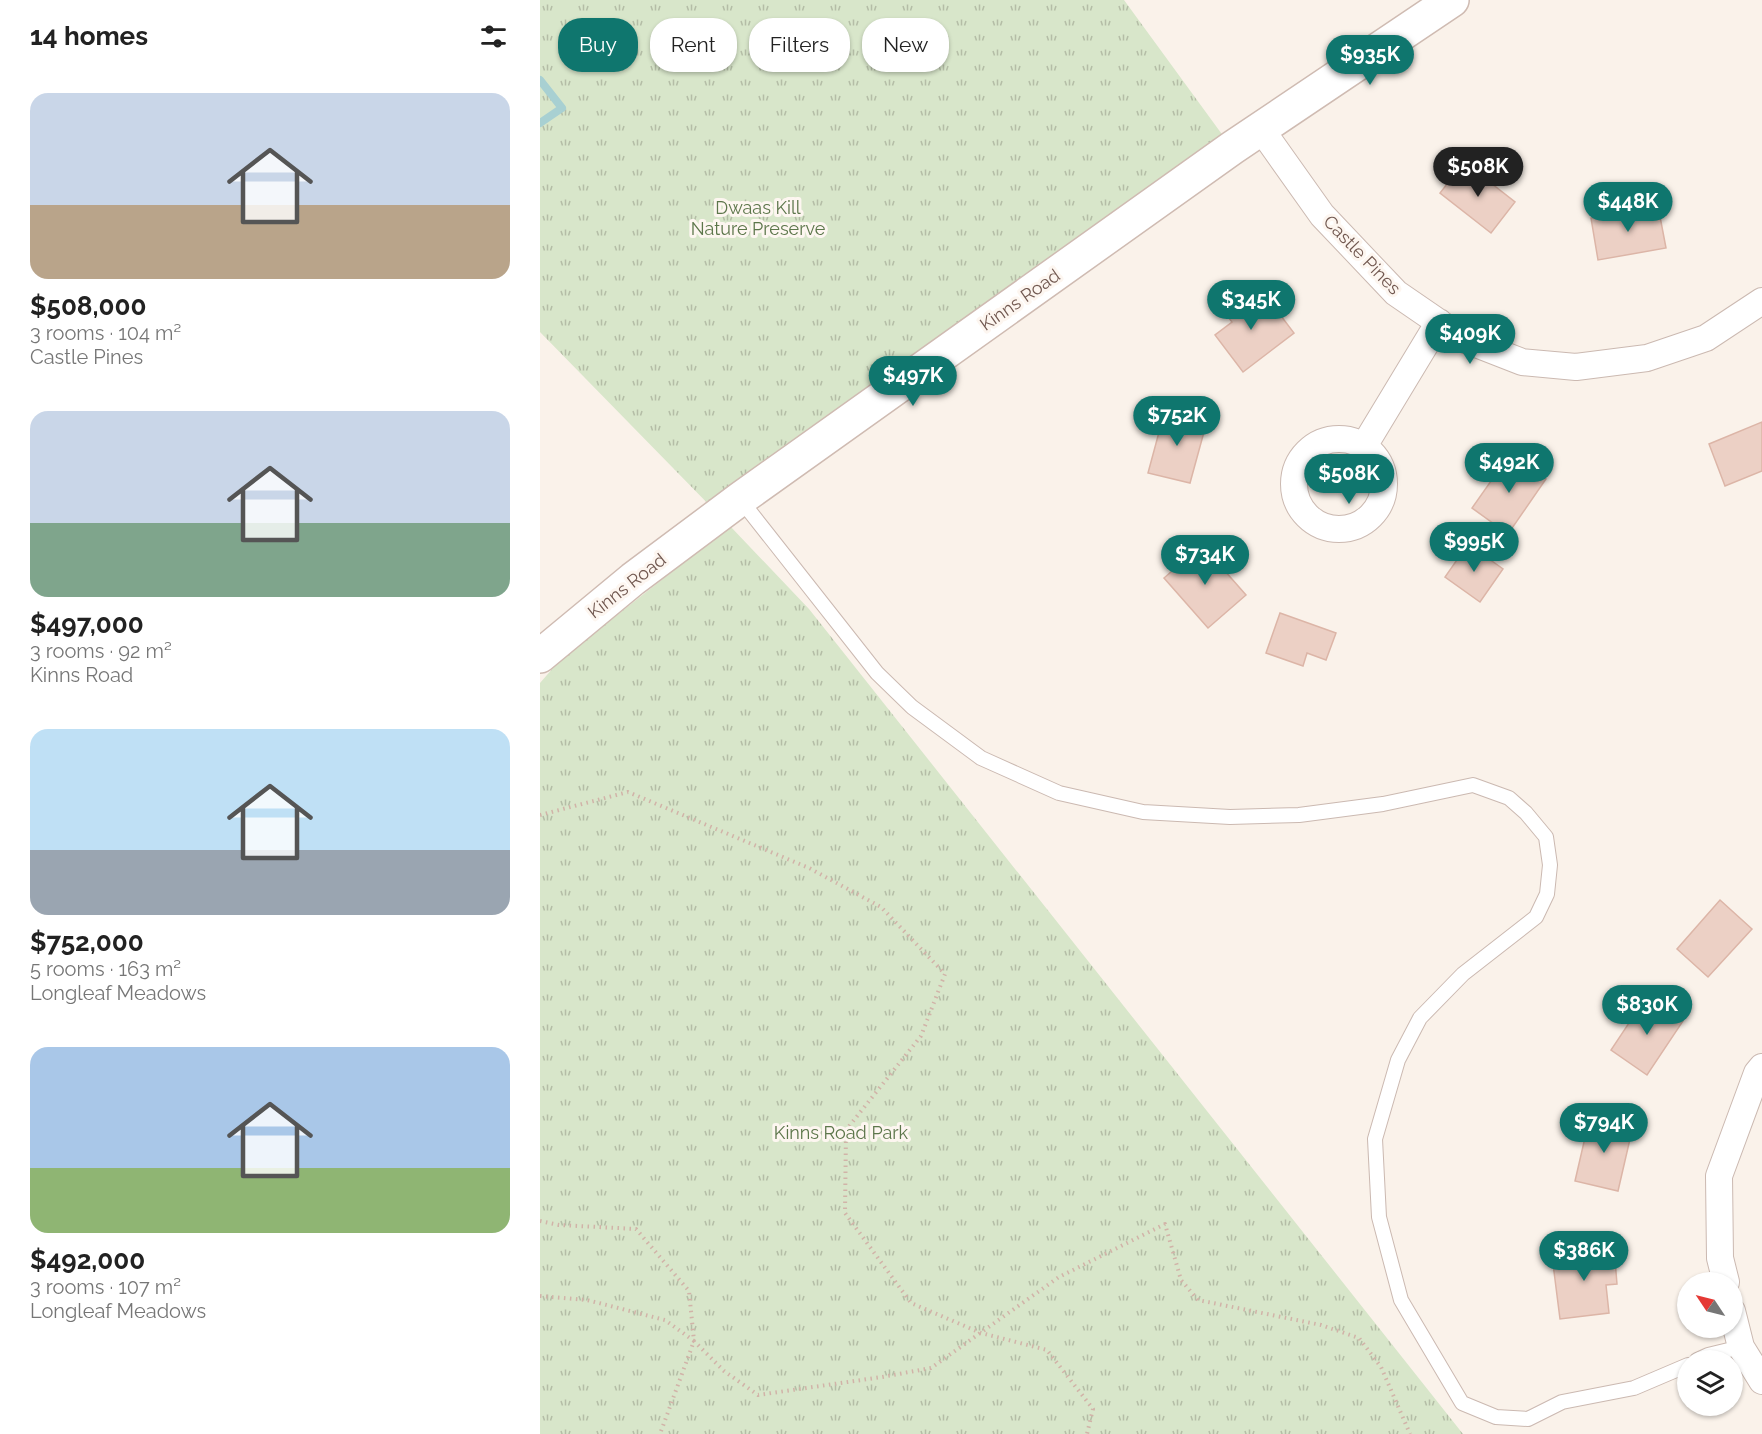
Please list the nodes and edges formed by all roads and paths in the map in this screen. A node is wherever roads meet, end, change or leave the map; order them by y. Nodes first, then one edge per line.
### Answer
1 (1452, 0) edge
2 (1261, 129) junction
3 (1762, 301) edge
4 (1439, 322) junction
5 (1364, 446) dead end
6 (740, 499) junction
7 (540, 656) edge
8 (540, 815) edge
9 (1762, 1067) edge
10 (540, 1221) edge
11 (1724, 1272) edge
12 (540, 1296) edge
13 (981, 1333) junction
14 (1739, 1338) edge
15 (694, 1341) junction
16 (1741, 1347) junction
17 (1729, 1350) edge
18 (1677, 1370) edge
19 (1762, 1381) edge
20 (660, 1434) edge
21 (1087, 1434) edge
22 (1410, 1434) edge

1 - 2 street, Kinns Road
2 - 4 street, Castle Pines
2 - 6 street, Kinns Road
3 - 4 street, Castle Pines
4 - 5 street
6 - 7 street, Kinns Road
6 - 18 lane
8 - 13 path
9 - 11 street
10 - 15 path
12 - 15 path
13 - 15 path
13 - 21 path
13 - 22 path
14 - 16 street
15 - 20 path
16 - 17 lane
16 - 19 street

